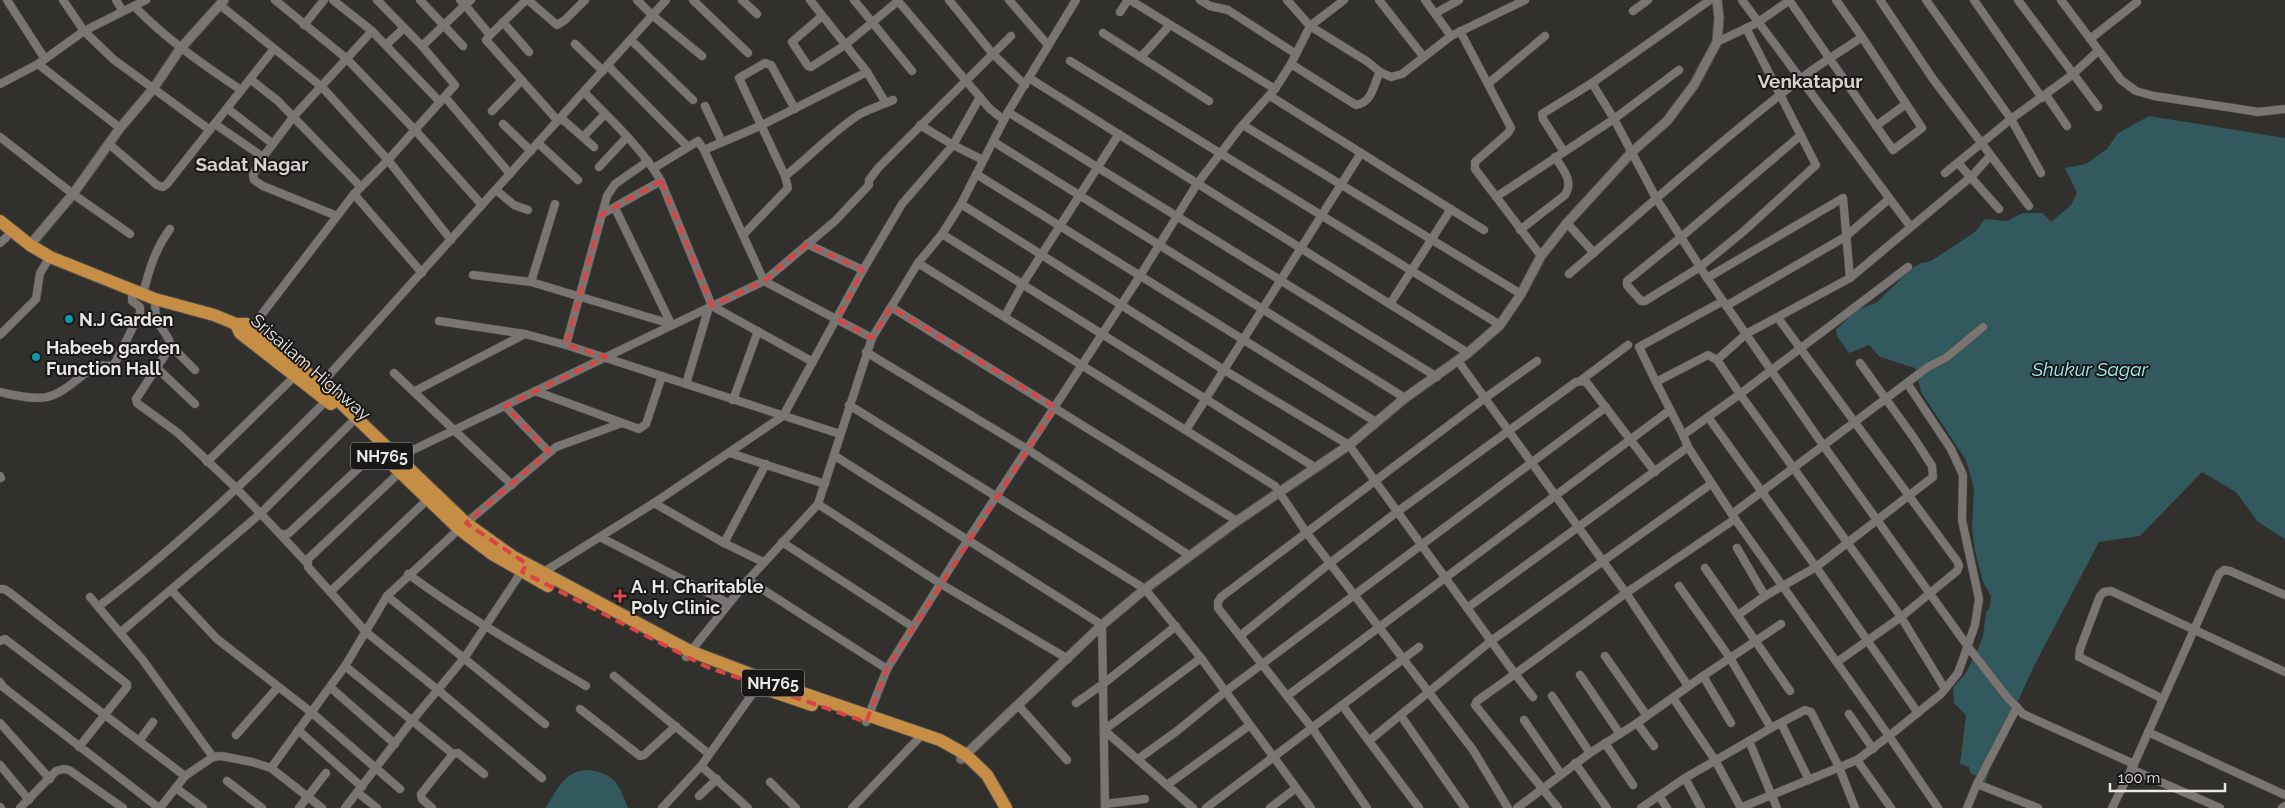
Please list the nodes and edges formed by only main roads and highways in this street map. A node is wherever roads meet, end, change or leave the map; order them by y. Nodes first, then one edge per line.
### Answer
1 (0, 221) edge
2 (248, 332) junction
3 (392, 460) junction
4 (462, 526) junction
5 (524, 568) junction
6 (688, 654) junction
7 (867, 718) junction
8 (963, 757) junction
9 (998, 808) edge
10 (1006, 808) edge

1 - 2 highway, Srisailam Highway / NH765
2 - 3 highway, Srisailam Highway / NH765
2 - 3 highway, Srisailam Highway / NH765
3 - 4 highway, Srisailam Highway / NH765
3 - 4 highway, Srisailam Highway / NH765
4 - 5 highway, Srisailam Highway / NH765
5 - 6 highway, Srisailam Highway / NH765
5 - 6 highway, Srisailam Highway / NH765
6 - 7 highway, Srisailam Highway / NH765
6 - 7 highway, Srisailam Highway / NH765
7 - 8 highway, Srisailam Highway / NH765
7 - 8 highway, Srisailam Highway / NH765
8 - 9 highway, Srisailam Highway / NH765
8 - 10 highway, Srisailam Highway / NH765

